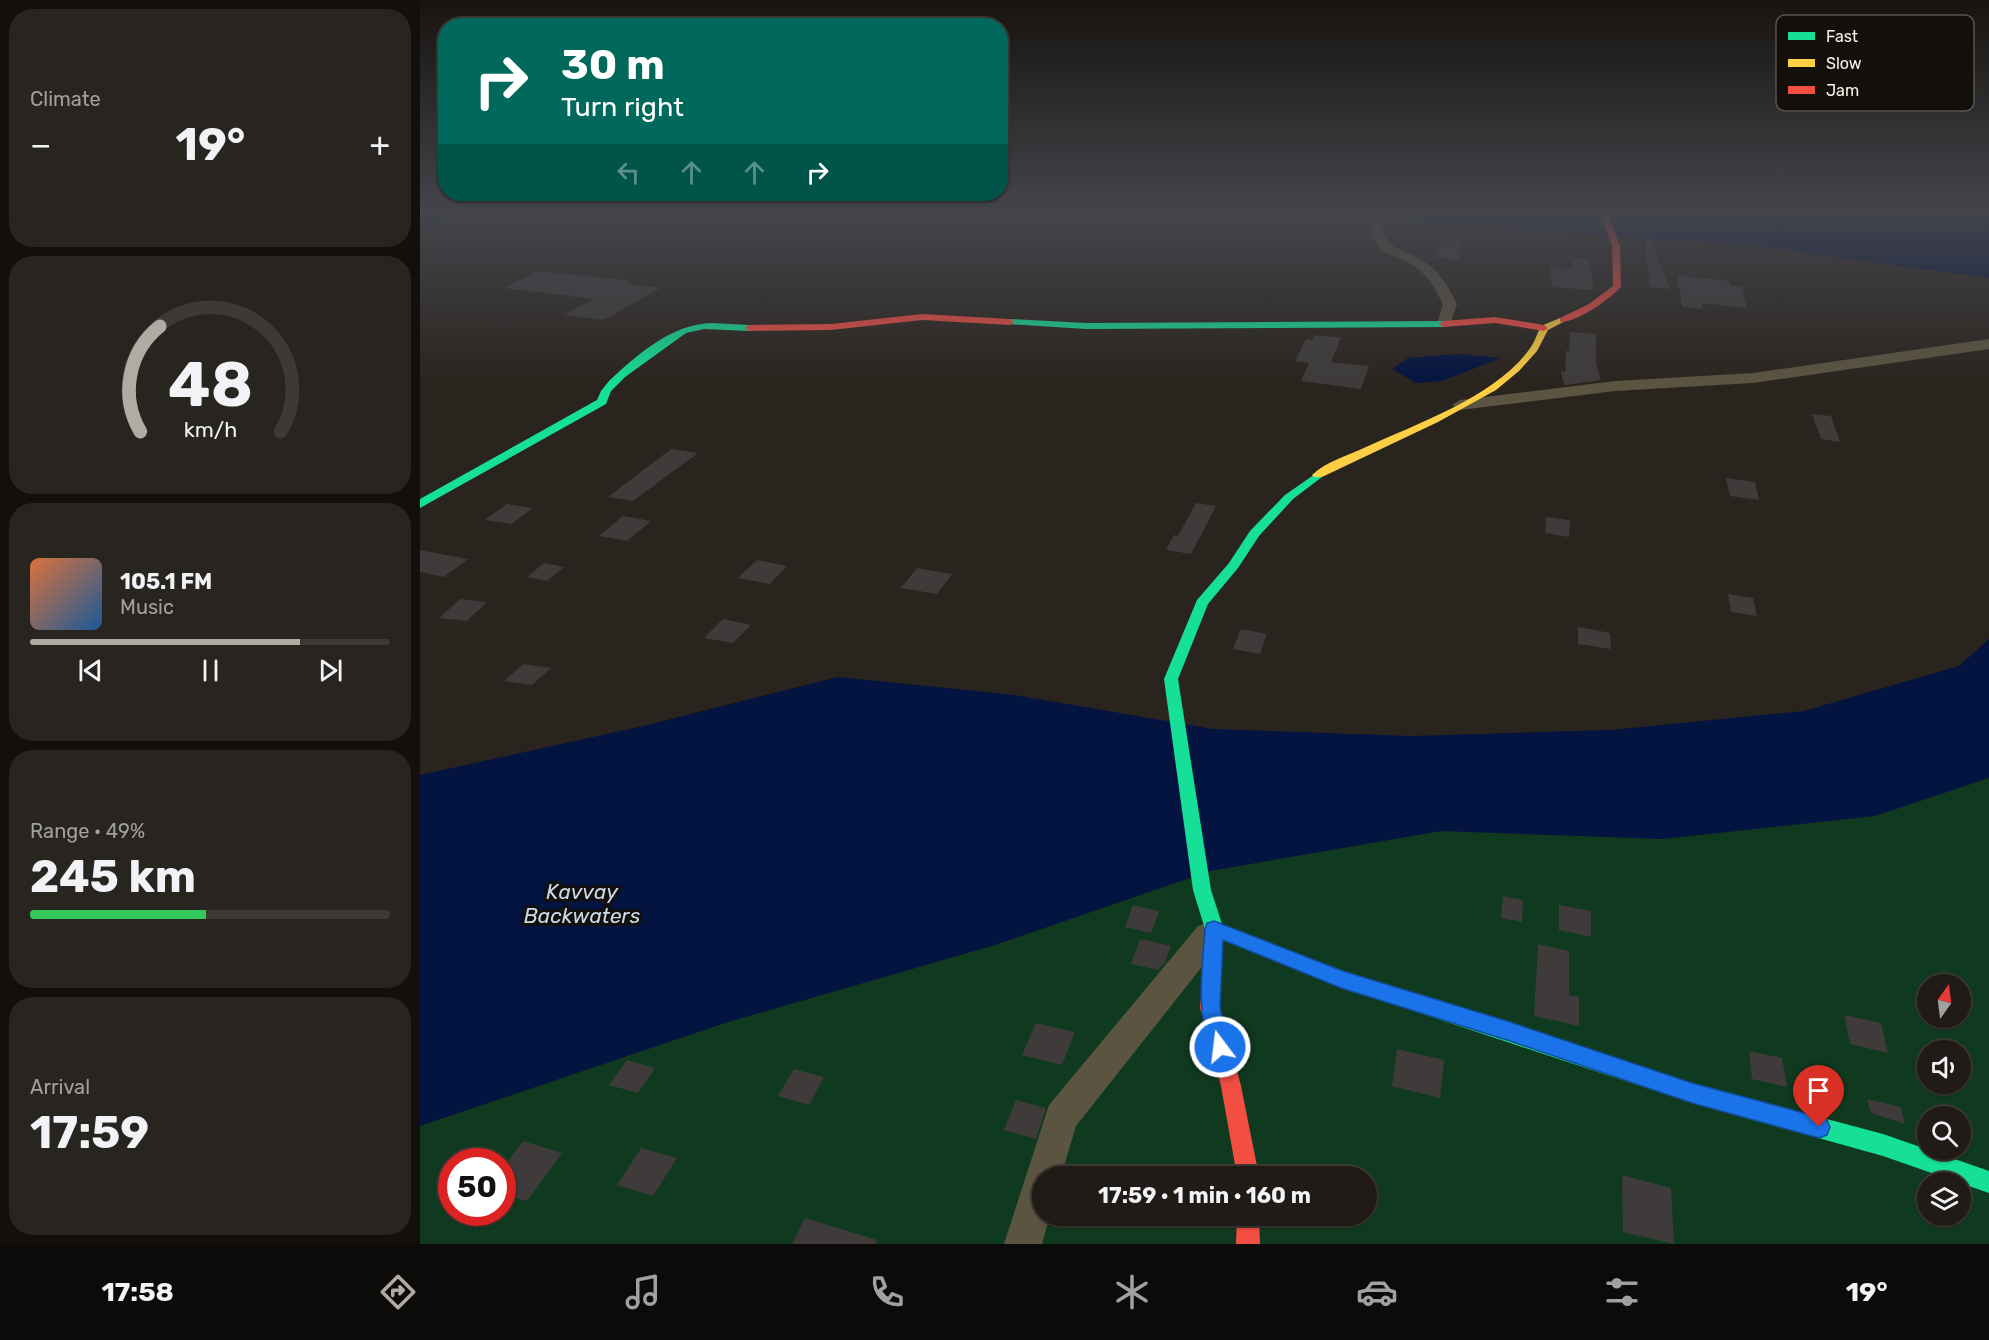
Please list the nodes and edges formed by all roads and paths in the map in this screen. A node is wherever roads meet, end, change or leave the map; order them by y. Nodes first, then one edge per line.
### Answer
1 (1426, 269) edge
2 (1617, 269) edge
3 (1444, 324) junction
4 (1544, 328) junction
5 (1989, 344) edge
6 (1460, 405) junction
7 (420, 504) edge
8 (1214, 929) junction
9 (1046, 1166) edge
10 (1246, 1166) edge
11 (1989, 1182) edge
12 (1032, 1214) edge
13 (1248, 1226) edge
14 (1023, 1244) edge
15 (1248, 1244) edge

1 - 3 street
2 - 4 street
3 - 4 street
3 - 7 street
4 - 6 street
5 - 6 street
6 - 8 street
8 - 9 street
8 - 10 street
8 - 11 street
12 - 14 street
13 - 15 street

